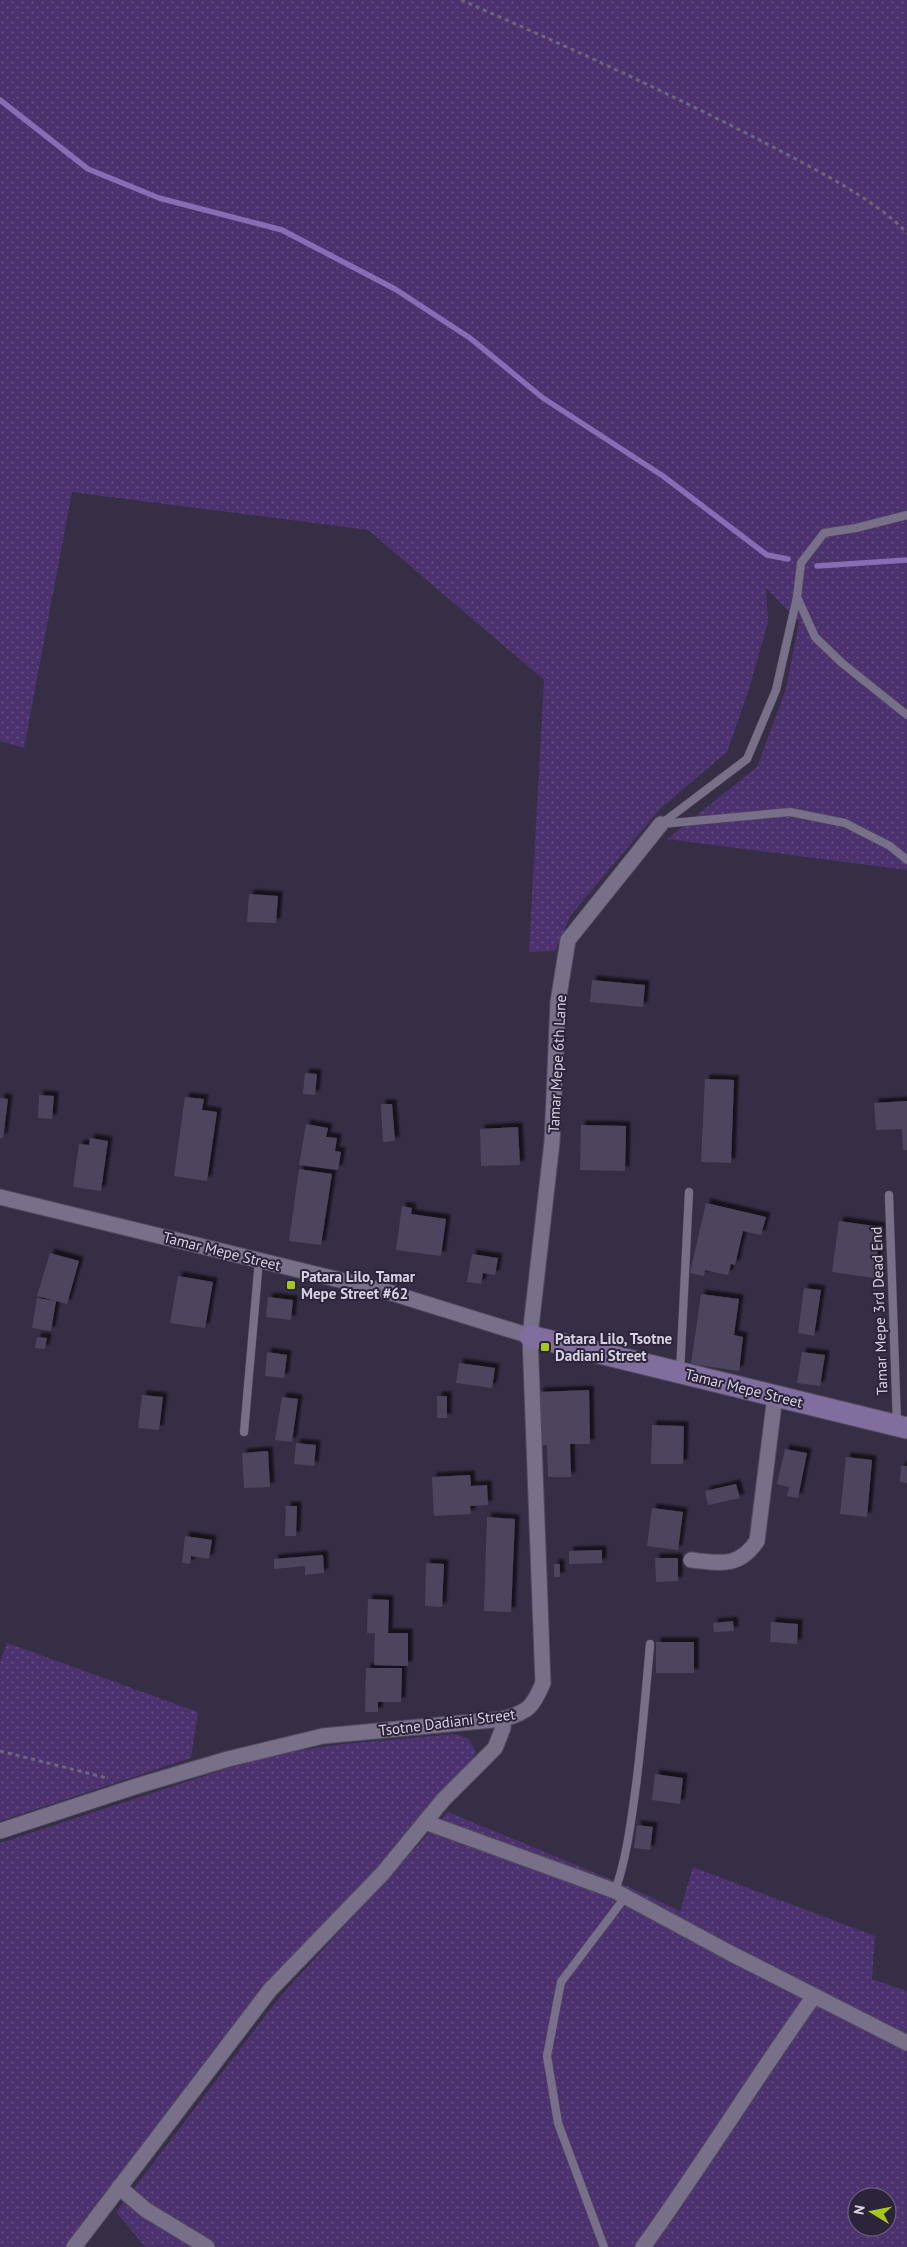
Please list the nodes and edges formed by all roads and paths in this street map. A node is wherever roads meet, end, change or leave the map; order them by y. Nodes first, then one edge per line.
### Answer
1 (461, 0) edge
2 (907, 233) edge
3 (907, 514) edge
4 (798, 597) junction
5 (907, 715) edge
6 (661, 824) junction
7 (907, 860) edge
8 (690, 1192) dead end
9 (889, 1195) dead end
10 (0, 1197) edge
11 (259, 1260) junction
12 (530, 1336) junction
13 (680, 1372) junction
14 (775, 1396) junction
15 (902, 1427) edge
16 (244, 1432) dead end
17 (691, 1560) dead end
18 (650, 1644) dead end
19 (503, 1719) junction
20 (0, 1751) edge
21 (108, 1778) dead end
22 (425, 1822) junction
23 (0, 1831) edge
24 (620, 1893) junction
25 (814, 1996) junction
26 (907, 2043) edge
27 (119, 2187) junction
28 (74, 2247) edge
29 (207, 2247) edge
30 (604, 2247) edge
31 (643, 2247) edge

1 - 2 path
3 - 4 lane
4 - 5 lane
4 - 6 lane
6 - 7 lane
6 - 12 street, Tamar Mepe 6th Lane
8 - 13 lane
9 - 15 lane, Tamar Mepe 3rd Dead End
10 - 11 street, Tamar Mepe Street
11 - 12 street, Tamar Mepe Street
11 - 16 lane
12 - 13 street, Tamar Mepe Street
12 - 19 street, Tsotne Dadiani Street
13 - 14 street, Tamar Mepe Street
14 - 15 street, Tamar Mepe Street
14 - 17 street
18 - 24 lane
19 - 22 street
19 - 23 street, Tsotne Dadiani Street
20 - 21 path
22 - 24 street
22 - 27 street
24 - 25 street
24 - 30 lane
25 - 26 street
25 - 31 street
27 - 28 street
27 - 29 street

